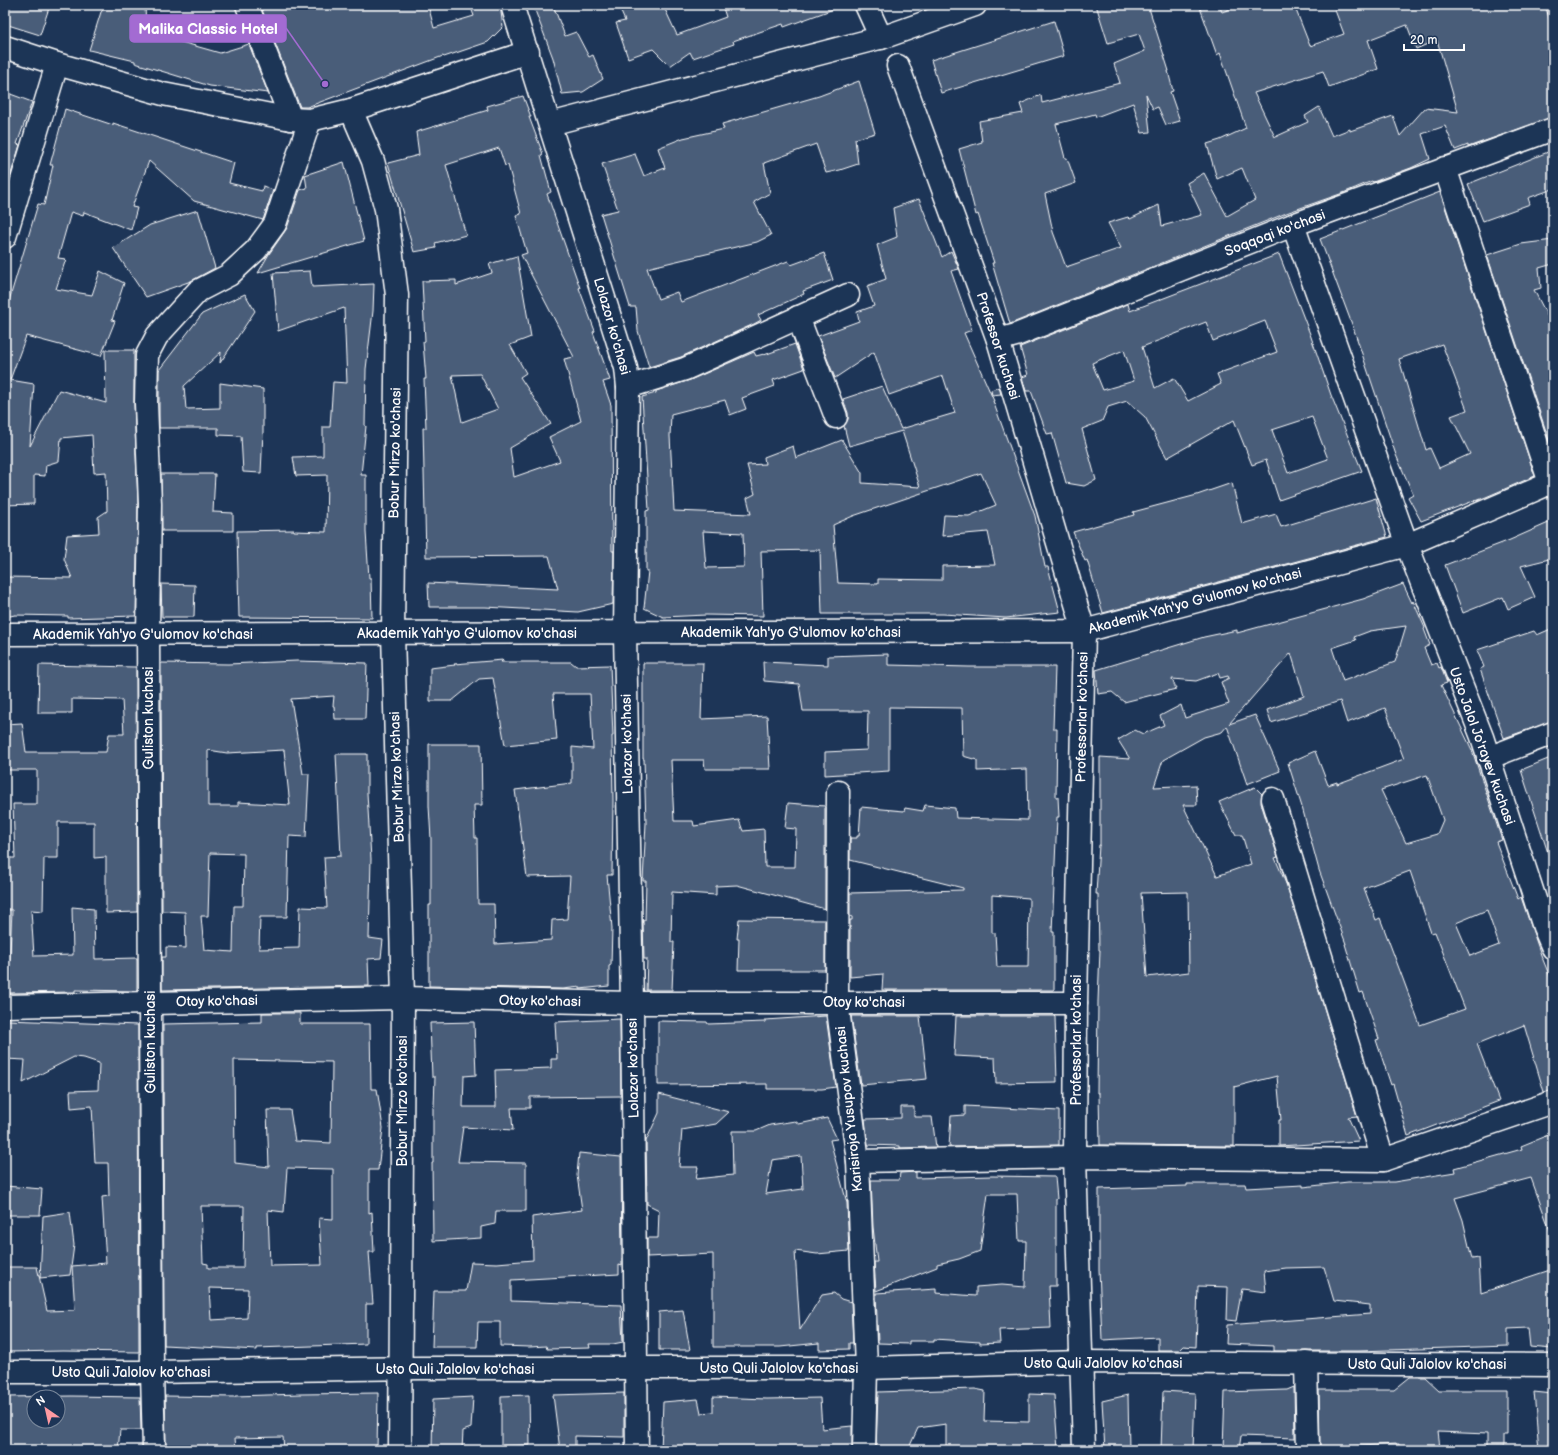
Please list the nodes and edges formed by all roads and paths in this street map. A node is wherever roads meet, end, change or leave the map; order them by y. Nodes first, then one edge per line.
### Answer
1 (247, 5) edge
2 (512, 5) edge
3 (866, 5) edge
4 (975, 5) edge
5 (881, 38) junction
6 (5, 47) edge
7 (528, 52) junction
8 (57, 64) junction
9 (898, 66) dead end
10 (351, 110) junction
11 (300, 119) junction
12 (550, 124) junction
13 (1553, 129) edge
14 (1445, 168) junction
15 (1293, 225) junction
16 (5, 236) edge
17 (848, 295) dead end
18 (798, 317) junction
19 (998, 340) junction
20 (628, 387) junction
21 (836, 417) dead end
22 (1551, 482) edge
23 (1407, 544) junction
24 (1084, 631) junction
25 (148, 633) junction
26 (393, 633) junction
27 (625, 633) junction
28 (5, 634) edge
29 (1553, 733) edge
30 (1488, 758) junction
31 (838, 792) dead end
32 (1273, 800) dead end
33 (1553, 948) edge
34 (403, 998) junction
35 (837, 1002) junction
36 (150, 1003) junction
37 (632, 1003) junction
38 (1076, 1003) junction
39 (5, 1006) edge
40 (1553, 1102) edge
41 (1075, 1157) junction
42 (1383, 1160) junction
43 (858, 1161) junction
44 (1081, 1362) junction
45 (1306, 1363) junction
46 (1553, 1365) edge
47 (866, 1368) junction
48 (400, 1369) junction
49 (637, 1369) junction
50 (5, 1372) edge
51 (152, 1372) junction
52 (154, 1450) edge
53 (400, 1450) edge
54 (637, 1450) edge
55 (864, 1450) edge
56 (1084, 1450) edge
57 (1308, 1450) edge

1 - 11 street
2 - 7 street
3 - 5 street
4 - 5 street
5 - 12 street
6 - 8 street
7 - 10 street
7 - 12 street, Lolazor ko'chasi
8 - 11 street
8 - 16 street
9 - 19 street, Professor kuchasi
10 - 11 street
10 - 26 street, Bobur Mirzo ko'chasi
11 - 25 street, Guliston kuchasi
12 - 20 street, Lolazor ko'chasi
13 - 14 street, Soqqoqi ko'chasi
14 - 15 street, Soqqoqi ko'chasi
14 - 22 street
15 - 19 street, Soqqoqi ko'chasi
15 - 23 street, Usto Jalol Jo'rayev kuchasi
17 - 18 street
18 - 20 street
18 - 21 street
19 - 24 street, Professor kuchasi
20 - 27 street, Lolazor ko'chasi
22 - 23 street, Akademik Yah'yo G'ulomov ko'chasi
23 - 24 street, Akademik Yah'yo G'ulomov ko'chasi
23 - 30 street, Usto Jalol Jo'rayev kuchasi
24 - 27 street, Akademik Yah'yo G'ulomov ko'chasi
24 - 38 street, Professorlar ko'chasi
25 - 26 street, Akademik Yah'yo G'ulomov ko'chasi
25 - 28 street, Akademik Yah'yo G'ulomov ko'chasi
25 - 36 street, Guliston kuchasi
26 - 27 street, Akademik Yah'yo G'ulomov ko'chasi
26 - 34 street, Bobur Mirzo ko'chasi
27 - 37 street, Lolazor ko'chasi
29 - 30 street
30 - 33 street, Usto Jalol Jo'rayev kuchasi
31 - 35 street, Karisiroja Yusupov kuchasi
32 - 42 street
34 - 36 street, Otoy ko'chasi
34 - 37 street, Otoy ko'chasi
34 - 48 street, Bobur Mirzo ko'chasi
35 - 37 street, Otoy ko'chasi
35 - 38 street, Otoy ko'chasi
35 - 43 street, Karisiroja Yusupov kuchasi
36 - 39 street, Otoy ko'chasi
36 - 51 street, Guliston kuchasi
37 - 49 street, Lolazor ko'chasi
38 - 41 street, Professorlar ko'chasi
40 - 42 street
41 - 42 street
41 - 43 street
41 - 44 street, Professorlar ko'chasi
43 - 47 street, Karisiroja Yusupov kuchasi
44 - 45 street, Usto Quli Jalolov ko'chasi
44 - 47 street, Usto Quli Jalolov ko'chasi
44 - 56 street, Professorlar ko'chasi
45 - 46 street, Usto Quli Jalolov ko'chasi
45 - 57 street
47 - 49 street, Usto Quli Jalolov ko'chasi
47 - 55 street, Karisiroja Yusupov kuchasi
48 - 49 street, Usto Quli Jalolov ko'chasi
48 - 51 street, Usto Quli Jalolov ko'chasi
48 - 53 street, Bobur Mirzo ko'chasi
49 - 54 street, Lolazor ko'chasi
50 - 51 street, Usto Quli Jalolov ko'chasi
51 - 52 street, Guliston kuchasi

